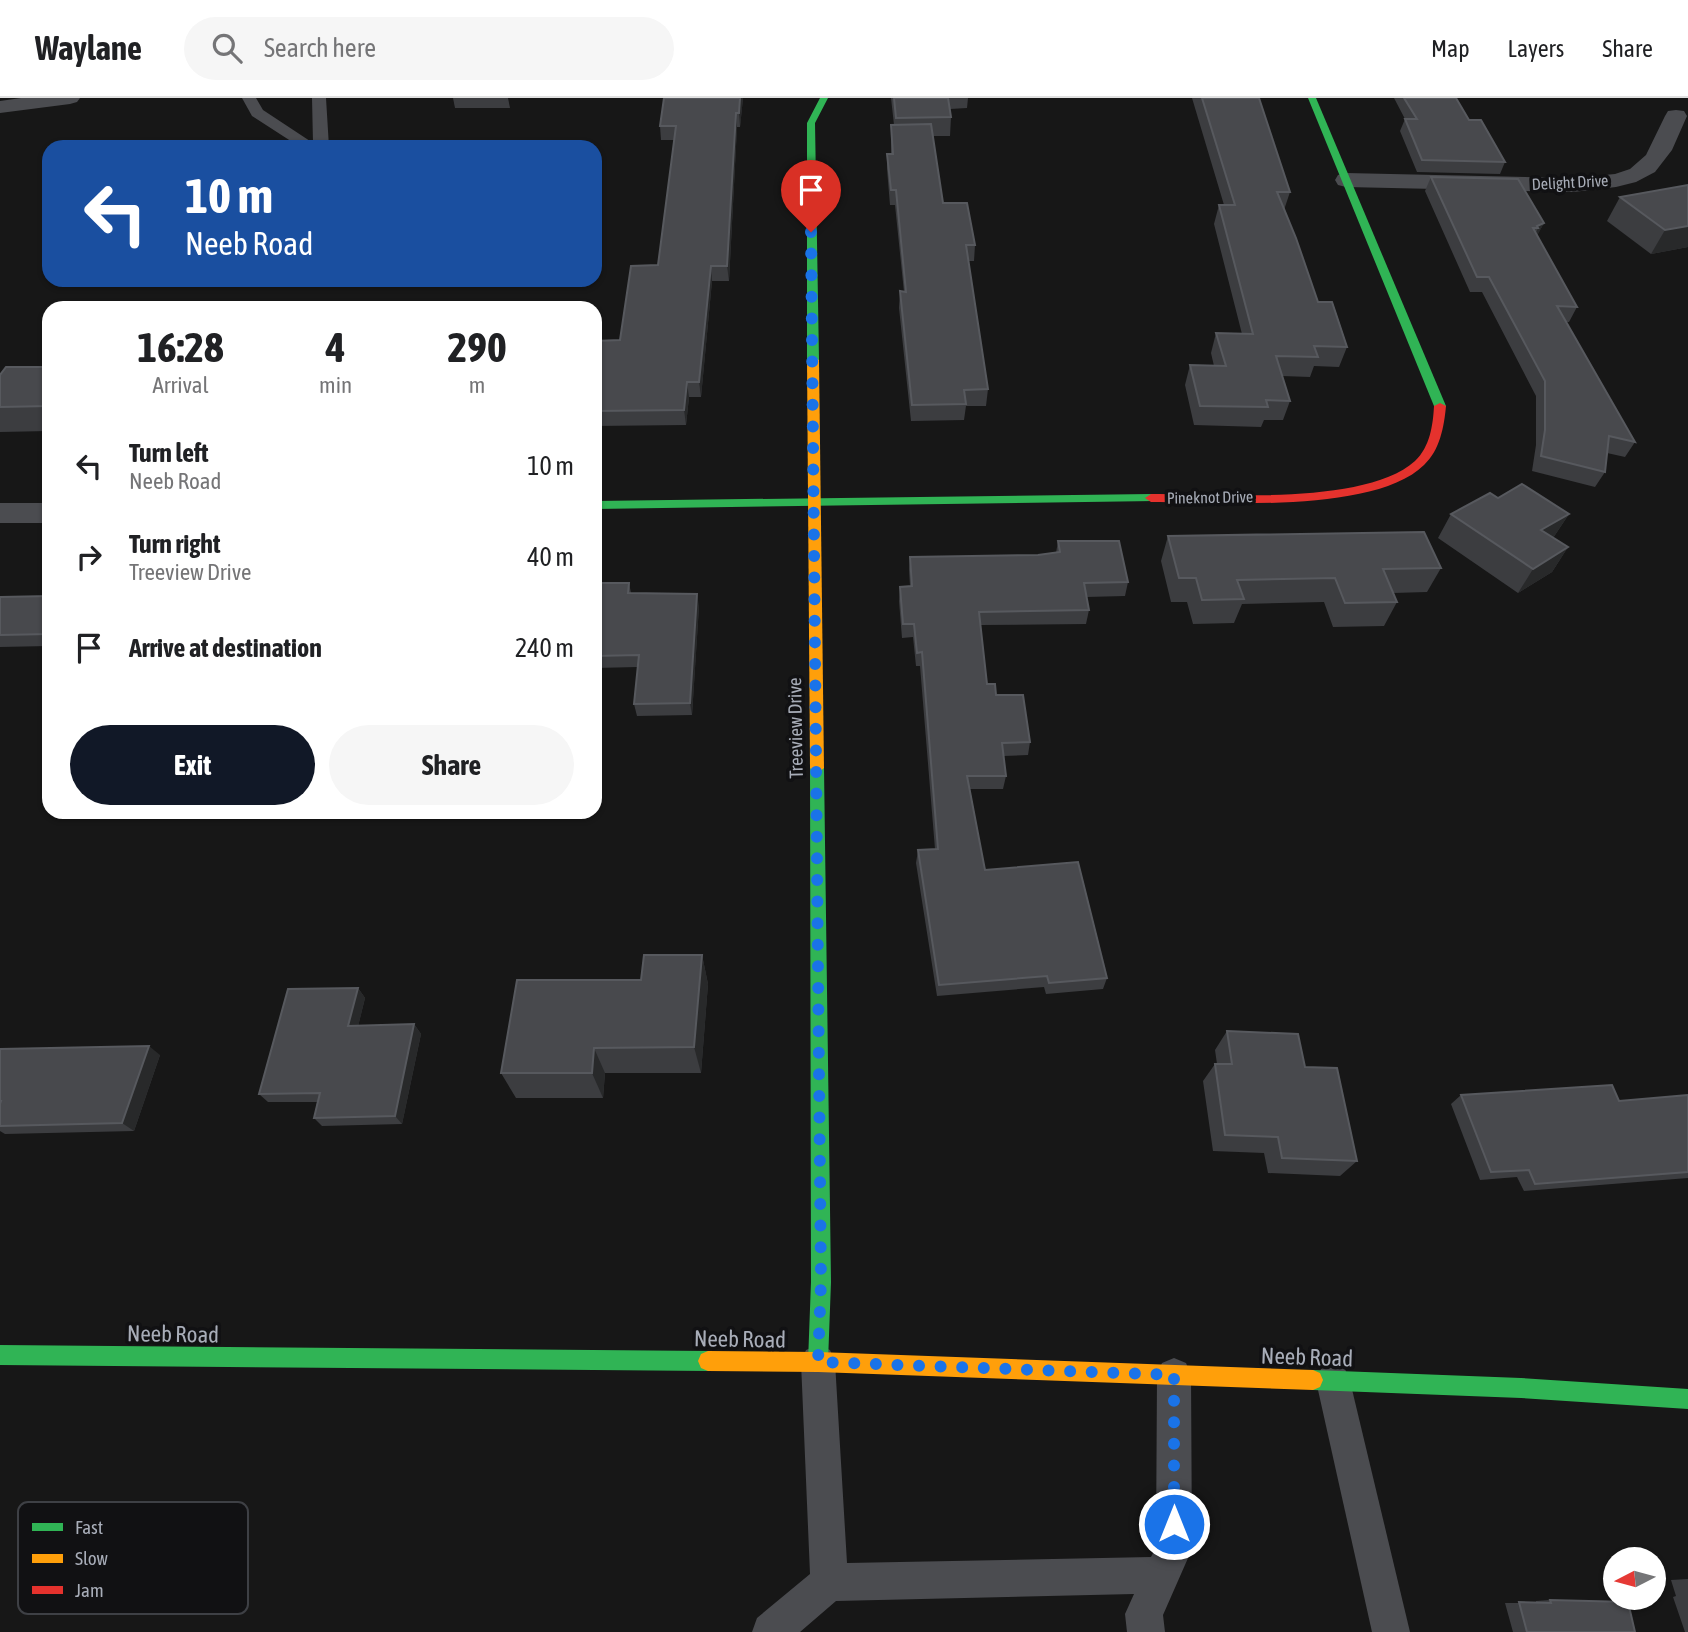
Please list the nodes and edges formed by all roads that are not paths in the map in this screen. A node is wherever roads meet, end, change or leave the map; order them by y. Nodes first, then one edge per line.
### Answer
1 (70, 98) edge
2 (249, 98) edge
3 (319, 98) edge
4 (824, 98) edge
5 (1312, 98) edge
6 (0, 107) edge
7 (1676, 116) dead end
8 (299, 140) edge
9 (321, 140) edge
10 (1346, 180) junction
11 (814, 502) junction
12 (602, 505) edge
13 (0, 513) edge
14 (42, 513) edge
15 (0, 1355) edge
16 (818, 1362) junction
17 (1174, 1375) junction
18 (1333, 1381) junction
19 (1688, 1399) edge
20 (1162, 1575) junction
21 (829, 1582) junction
22 (771, 1632) edge
23 (1146, 1632) edge
24 (1391, 1632) edge

1 - 6 street
2 - 8 lane
3 - 9 lane
4 - 11 street, Treeview Drive
5 - 10 street, Pineknot Drive
7 - 10 street, Delight Drive
10 - 11 street, Pineknot Drive
11 - 12 street, Pineknot Drive
11 - 16 street, Treeview Drive
13 - 14 street
15 - 16 street, Neeb Road
16 - 17 street, Neeb Road
16 - 21 lane
17 - 18 street, Neeb Road
17 - 20 lane
18 - 19 street, Neeb Road
18 - 24 lane
20 - 21 lane
20 - 23 lane
21 - 22 lane

